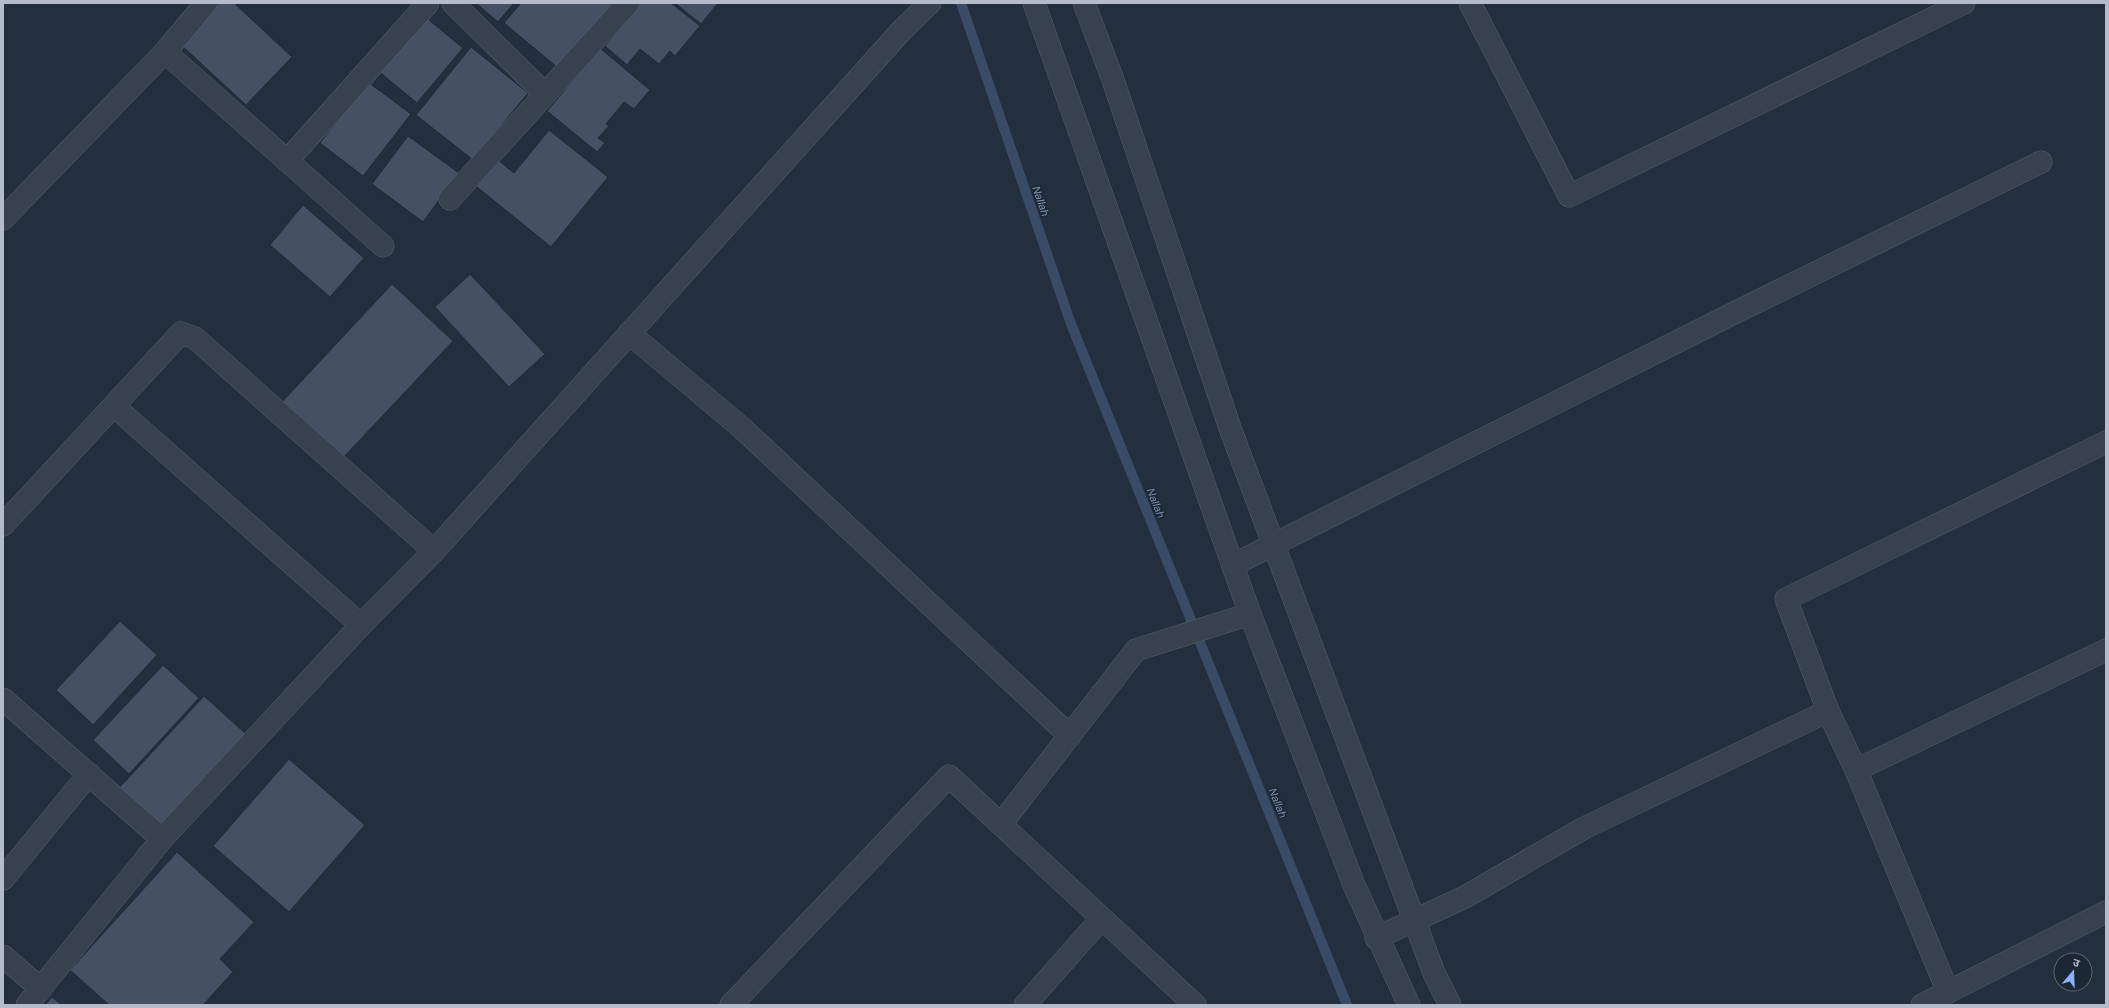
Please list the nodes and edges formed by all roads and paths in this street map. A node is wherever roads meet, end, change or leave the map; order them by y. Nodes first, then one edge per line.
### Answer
1 (206, 3) edge
2 (428, 3) edge
3 (453, 3) edge
4 (628, 3) edge
5 (930, 3) edge
6 (1034, 3) edge
7 (1084, 3) edge
8 (1470, 3) edge
9 (1964, 3) edge
10 (166, 52) junction
11 (545, 94) junction
12 (287, 161) junction
13 (2041, 162) dead end
14 (450, 199) dead end
15 (3, 219) edge
16 (383, 246) dead end
17 (630, 333) junction
18 (114, 406) junction
19 (2106, 442) edge
20 (3, 525) edge
21 (1273, 544) junction
22 (434, 550) junction
23 (1233, 565) junction
24 (1250, 614) junction
25 (361, 625) junction
26 (2106, 650) edge
27 (3, 699) edge
28 (1828, 711) junction
29 (1070, 736) junction
30 (1856, 770) junction
31 (89, 774) junction
32 (1001, 824) junction
33 (162, 839) junction
34 (3, 879) edge
35 (2106, 912) edge
36 (1102, 918) junction
37 (1415, 920) junction
38 (1376, 938) junction
39 (3, 956) edge
40 (41, 989) junction
41 (1948, 992) junction
42 (27, 1005) edge
43 (731, 1005) edge
44 (1025, 1005) edge
45 (1195, 1005) edge
46 (1409, 1005) edge
47 (1450, 1005) edge
48 (1922, 1005) edge

1 - 10 street
2 - 12 street
3 - 11 street
4 - 11 street
5 - 17 street
6 - 23 street
7 - 21 street
8 - 9 street
10 - 12 street
10 - 15 street
11 - 14 street
12 - 16 street
13 - 21 street
17 - 22 street
17 - 29 street
18 - 20 street
18 - 22 street
18 - 25 street
19 - 28 street
21 - 23 street
21 - 37 street
22 - 25 street
23 - 24 street
24 - 29 street
24 - 38 street
25 - 33 street
26 - 30 street
27 - 31 street
28 - 30 street
28 - 37 street
29 - 32 street
30 - 41 street
31 - 33 street
31 - 34 street
32 - 36 street
32 - 43 street
33 - 40 street
35 - 41 street
36 - 44 street
36 - 45 street
37 - 38 street
37 - 47 street
38 - 46 street
39 - 40 street
40 - 42 street
41 - 48 street

